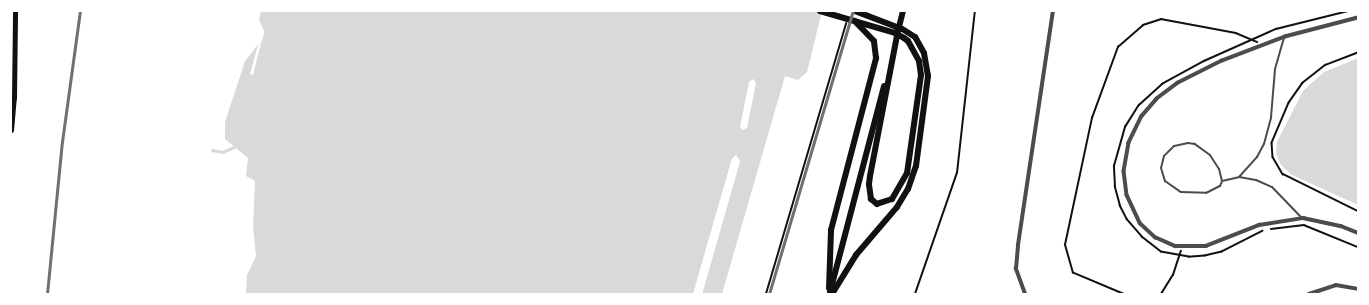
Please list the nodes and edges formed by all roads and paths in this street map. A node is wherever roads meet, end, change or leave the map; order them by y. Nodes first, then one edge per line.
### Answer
1 (15, 11) edge
2 (820, 11) edge
3 (856, 11) edge
4 (863, 11) edge
5 (903, 11) edge
6 (975, 11) edge
7 (1053, 11) edge
8 (1348, 11) edge
9 (1358, 18) edge
10 (851, 19) junction
11 (898, 30) junction
12 (1285, 37) junction
13 (1251, 39) junction
14 (1262, 45) junction
15 (1358, 53) edge
16 (11, 130) edge
17 (1239, 177) junction
18 (1222, 181) junction
19 (1358, 211) edge
20 (1303, 218) junction
21 (1358, 233) edge
22 (1181, 246) junction
23 (1358, 247) edge
24 (1180, 256) junction
25 (1358, 289) edge
26 (766, 294) edge
27 (830, 294) edge
28 (915, 294) edge
29 (1025, 294) edge
30 (1123, 294) edge
31 (1161, 294) edge
32 (1309, 294) edge

1 - 16 main road
2 - 10 highway
3 - 4 highway
3 - 27 highway
5 - 11 highway
6 - 28 path
7 - 29 street
8 - 13 path
9 - 12 street
10 - 11 highway
10 - 26 path
10 - 27 highway
11 - 27 highway
12 - 14 street
12 - 17 lane
13 - 14 path
13 - 24 path
13 - 30 path
14 - 22 street
15 - 19 path
17 - 18 lane
17 - 20 lane
18 - 18 lane
20 - 21 street
20 - 22 street
22 - 24 path
23 - 24 path
24 - 31 path
25 - 32 street

